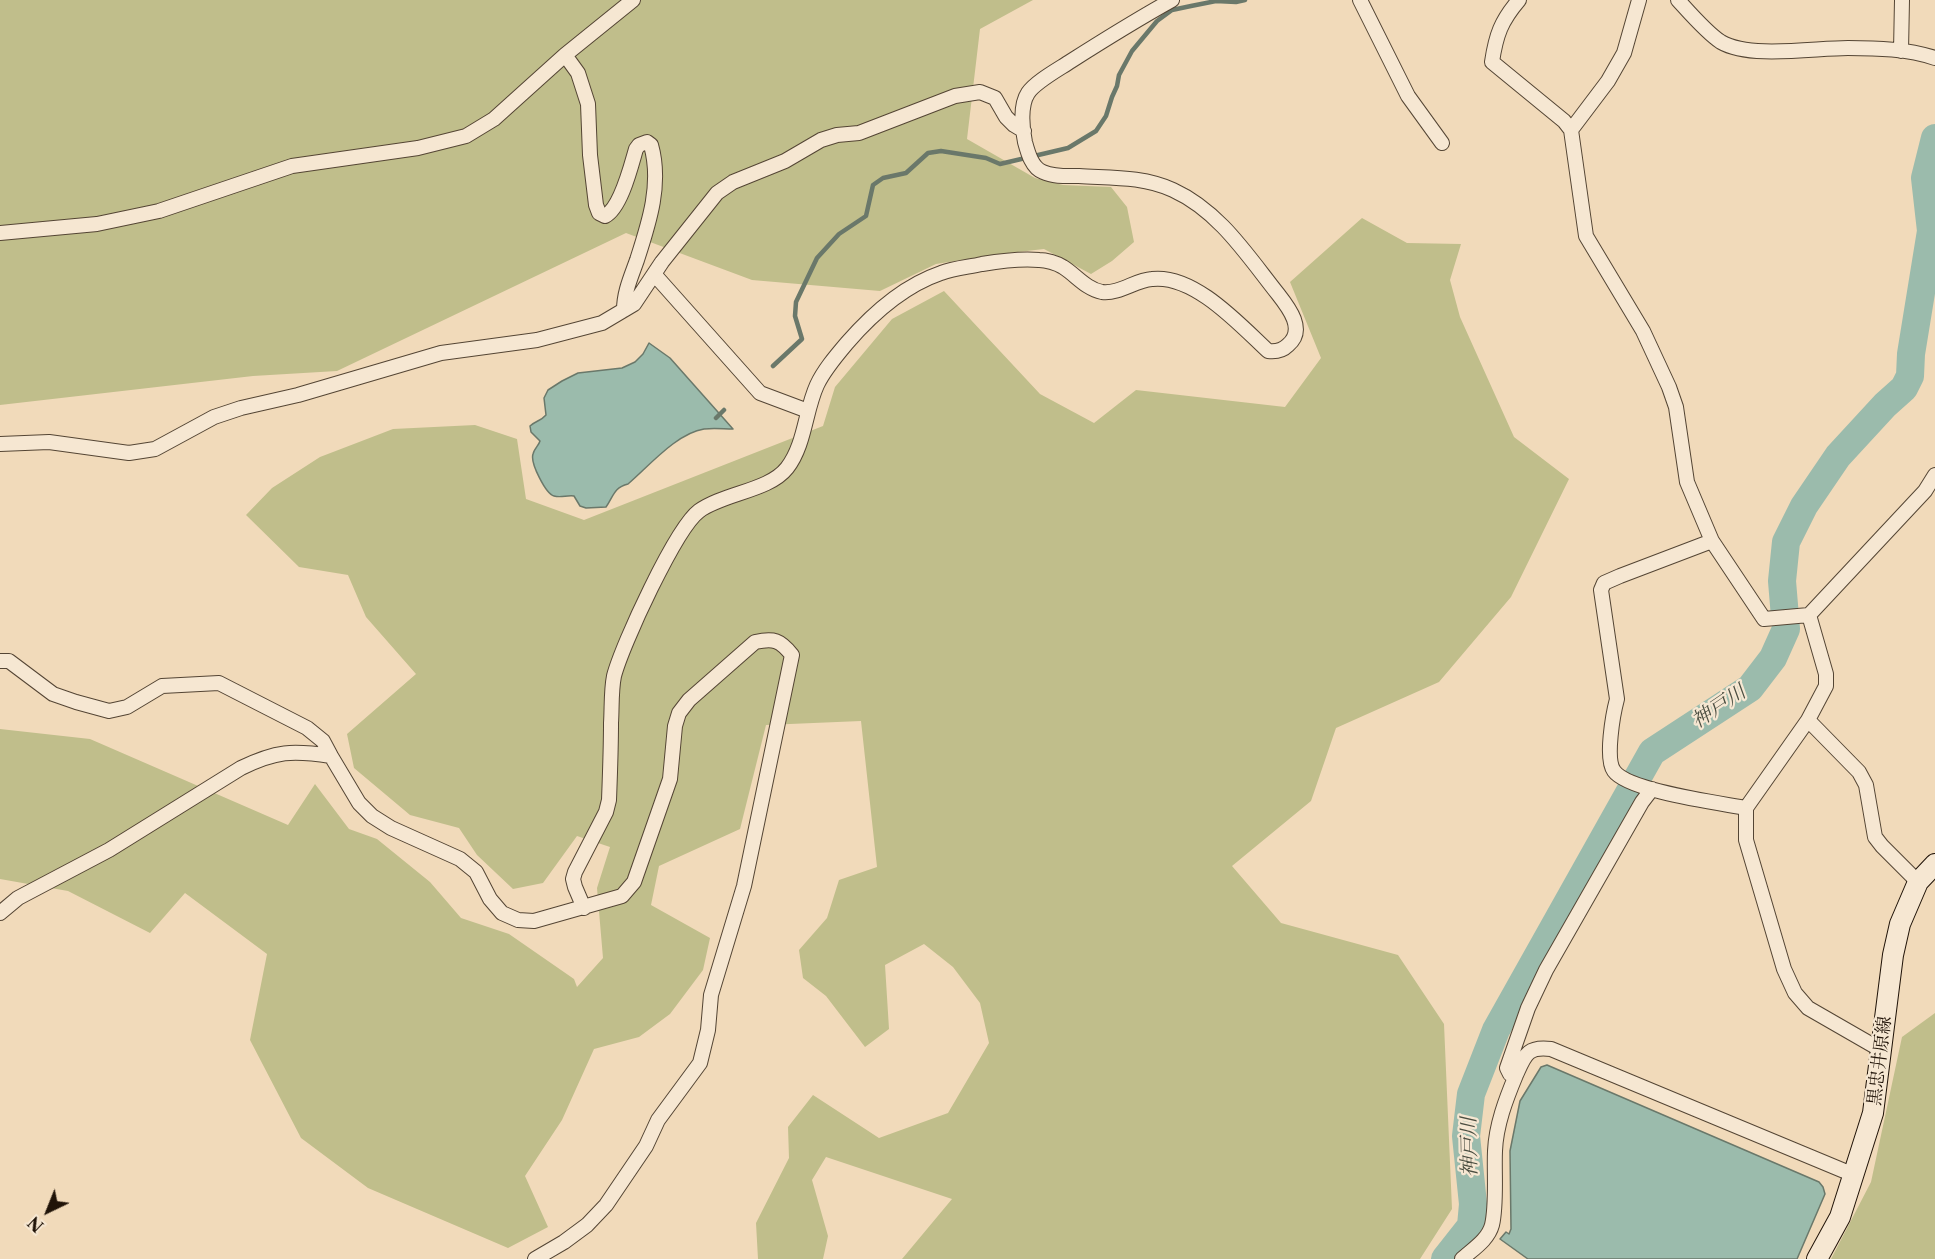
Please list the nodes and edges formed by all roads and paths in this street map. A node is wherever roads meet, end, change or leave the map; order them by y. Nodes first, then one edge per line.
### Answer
1 (633, 0) edge
2 (1172, 0) edge
3 (1360, 0) edge
4 (1519, 0) edge
5 (1639, 0) edge
6 (1678, 0) edge
7 (1902, 0) edge
8 (1901, 51) junction
9 (565, 55) junction
10 (1935, 58) edge
11 (1571, 130) junction
12 (1024, 131) junction
13 (1442, 143) dead end
14 (0, 233) edge
15 (654, 274) junction
16 (624, 310) junction
17 (808, 411) junction
18 (0, 444) edge
19 (1935, 475) edge
20 (1712, 541) junction
21 (1804, 615) junction
22 (0, 661) edge
23 (1808, 720) junction
24 (331, 756) junction
25 (1649, 789) junction
26 (1746, 808) junction
27 (1935, 864) edge
28 (1918, 882) junction
29 (584, 908) junction
30 (0, 913) edge
31 (1881, 1050) junction
32 (1515, 1077) junction
33 (1854, 1174) junction
34 (535, 1259) edge
35 (1462, 1259) edge
36 (1817, 1259) edge

1 - 9 street
2 - 12 street
3 - 13 street
4 - 11 street
5 - 11 street
6 - 8 street
7 - 8 street
8 - 10 street
9 - 14 street
9 - 16 street
11 - 20 street
12 - 15 street
12 - 17 street
15 - 16 street
15 - 17 street
16 - 18 street
17 - 29 street
19 - 21 street
20 - 21 street
20 - 25 street
21 - 23 street
22 - 24 street
23 - 26 street
23 - 28 street
24 - 29 street
24 - 30 street
25 - 26 street
25 - 32 street
26 - 31 street
27 - 28 main road, 黒忠井原線
28 - 31 main road, 黒忠井原線
29 - 34 street
31 - 33 main road, 黒忠井原線
32 - 33 street
32 - 35 street
33 - 36 main road, 黒忠井原線

